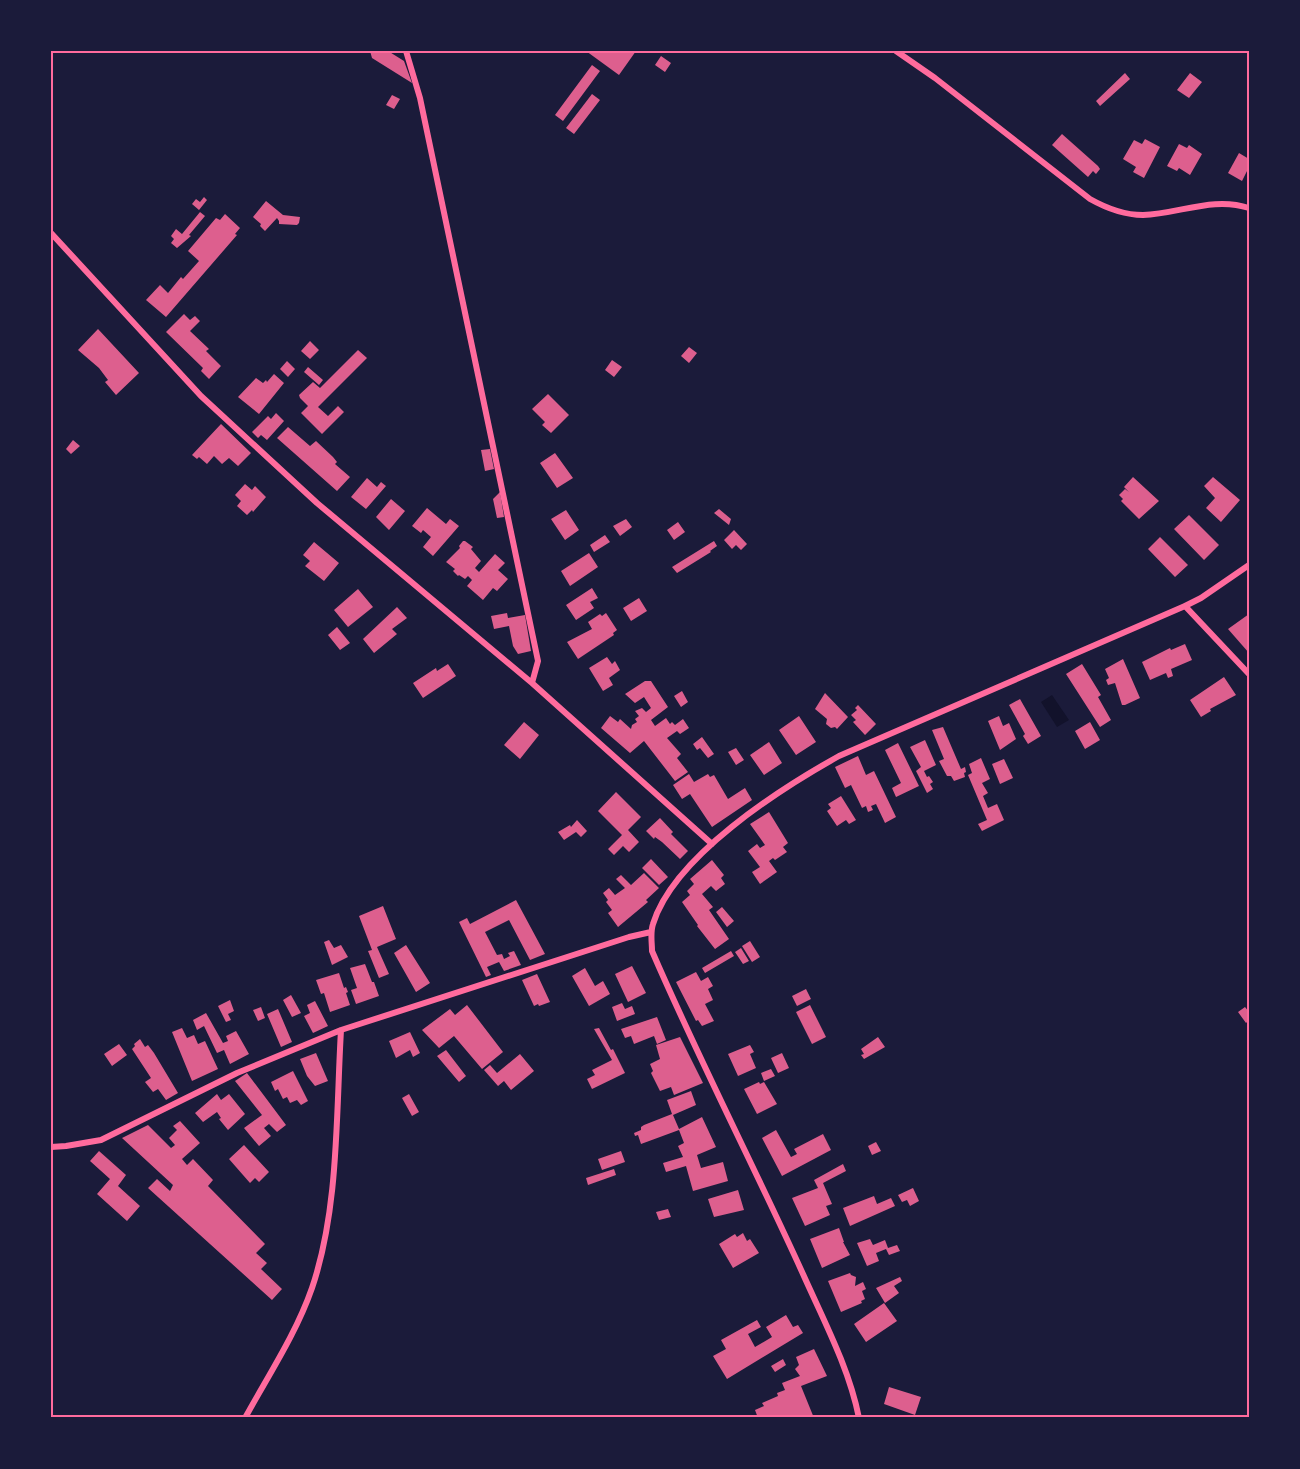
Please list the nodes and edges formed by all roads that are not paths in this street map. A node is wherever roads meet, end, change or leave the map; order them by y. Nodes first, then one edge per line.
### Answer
1 (406, 51) edge
2 (896, 51) edge
3 (1249, 208) edge
4 (51, 234) edge
5 (1249, 565) edge
6 (1185, 606) junction
7 (1249, 674) edge
8 (532, 683) junction
9 (712, 844) junction
10 (651, 932) junction
11 (340, 1030) junction
12 (51, 1147) edge
13 (245, 1418) edge
14 (860, 1418) edge

1 - 8 street
2 - 3 street
4 - 8 street
5 - 6 street
6 - 7 street
6 - 9 street
8 - 9 street
9 - 10 street
10 - 11 street
10 - 14 street
11 - 12 street
11 - 13 street

